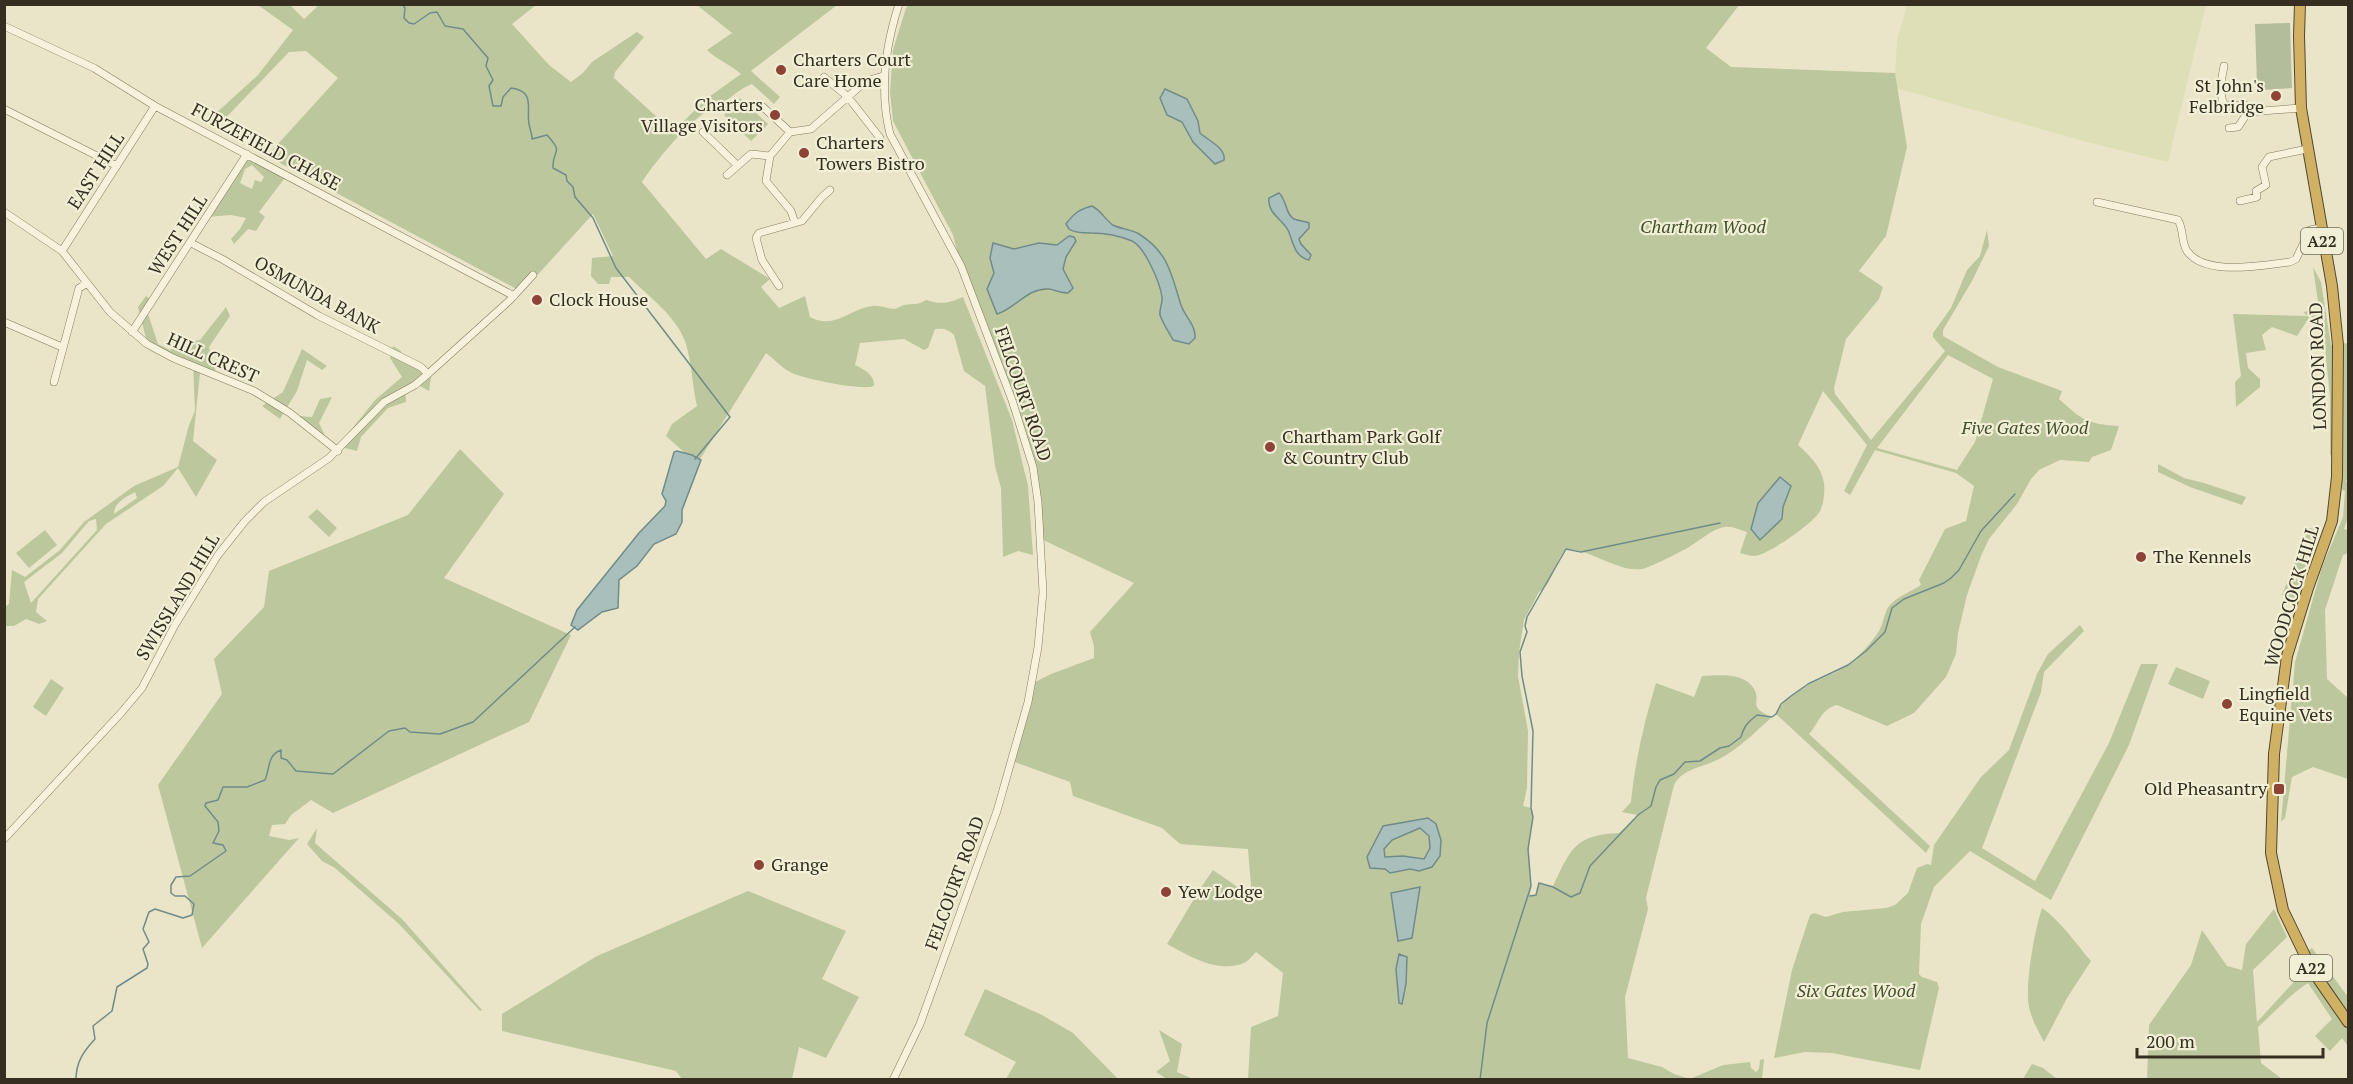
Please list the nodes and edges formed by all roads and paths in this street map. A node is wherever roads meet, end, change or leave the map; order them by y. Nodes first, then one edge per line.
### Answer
1 (899, 4) edge
2 (2300, 4) edge
3 (4, 26) edge
4 (2224, 66) dead end
5 (884, 76) junction
6 (824, 77) dead end
7 (848, 97) junction
8 (155, 106) junction
9 (763, 107) dead end
10 (2301, 108) junction
11 (4, 109) edge
12 (2248, 112) junction
13 (2229, 128) dead end
14 (703, 132) dead end
15 (790, 132) junction
16 (880, 138) dead end
17 (2307, 149) junction
18 (247, 154) junction
19 (770, 156) junction
20 (737, 165) junction
21 (117, 166) junction
22 (727, 176) dead end
23 (830, 190) dead end
24 (2240, 201) dead end
25 (2097, 202) dead end
26 (4, 212) edge
27 (795, 223) junction
28 (2320, 228) junction
29 (191, 243) junction
30 (62, 251) junction
31 (533, 275) dead end
32 (86, 284) junction
33 (779, 286) dead end
34 (514, 296) junction
35 (4, 321) edge
36 (132, 332) junction
37 (62, 347) junction
38 (428, 374) junction
39 (54, 382) dead end
40 (338, 451) junction
41 (2332, 521) joint
42 (4, 839) edge
43 (2349, 1022) edge
44 (893, 1080) edge

1 - 5 street, FELCOURT ROAD
2 - 10 highway, LONDON ROAD / A22
3 - 8 street, FURZEFIELD CHASE
4 - 12 street
5 - 7 street
5 - 44 street, FELCOURT ROAD
6 - 7 street
7 - 15 street
7 - 16 street
8 - 18 street, FURZEFIELD CHASE
8 - 21 street, EAST HILL
9 - 15 street
10 - 12 street
10 - 17 highway, LONDON ROAD / A22
11 - 21 street
12 - 13 street
14 - 20 street
15 - 19 street
17 - 24 street
17 - 28 highway, LONDON ROAD / A22
18 - 29 street, WEST HILL
18 - 34 street, FURZEFIELD CHASE
19 - 20 street
19 - 27 street
20 - 22 street
21 - 30 street, EAST HILL
23 - 27 street
25 - 28 street
26 - 30 street, HILL CREST
27 - 33 street
28 - 41 highway, LONDON ROAD / A22
29 - 36 street, WEST HILL
29 - 38 street, OSMUNDA BANK
30 - 32 street, HILL CREST
31 - 34 street, SWISSLAND HILL
32 - 36 street, HILL CREST
32 - 37 street
34 - 38 street, SWISSLAND HILL
35 - 37 street
36 - 40 street, HILL CREST
37 - 39 street
38 - 40 street, SWISSLAND HILL
40 - 42 street, SWISSLAND HILL
41 - 43 highway, WOODCOCK HILL / A22

